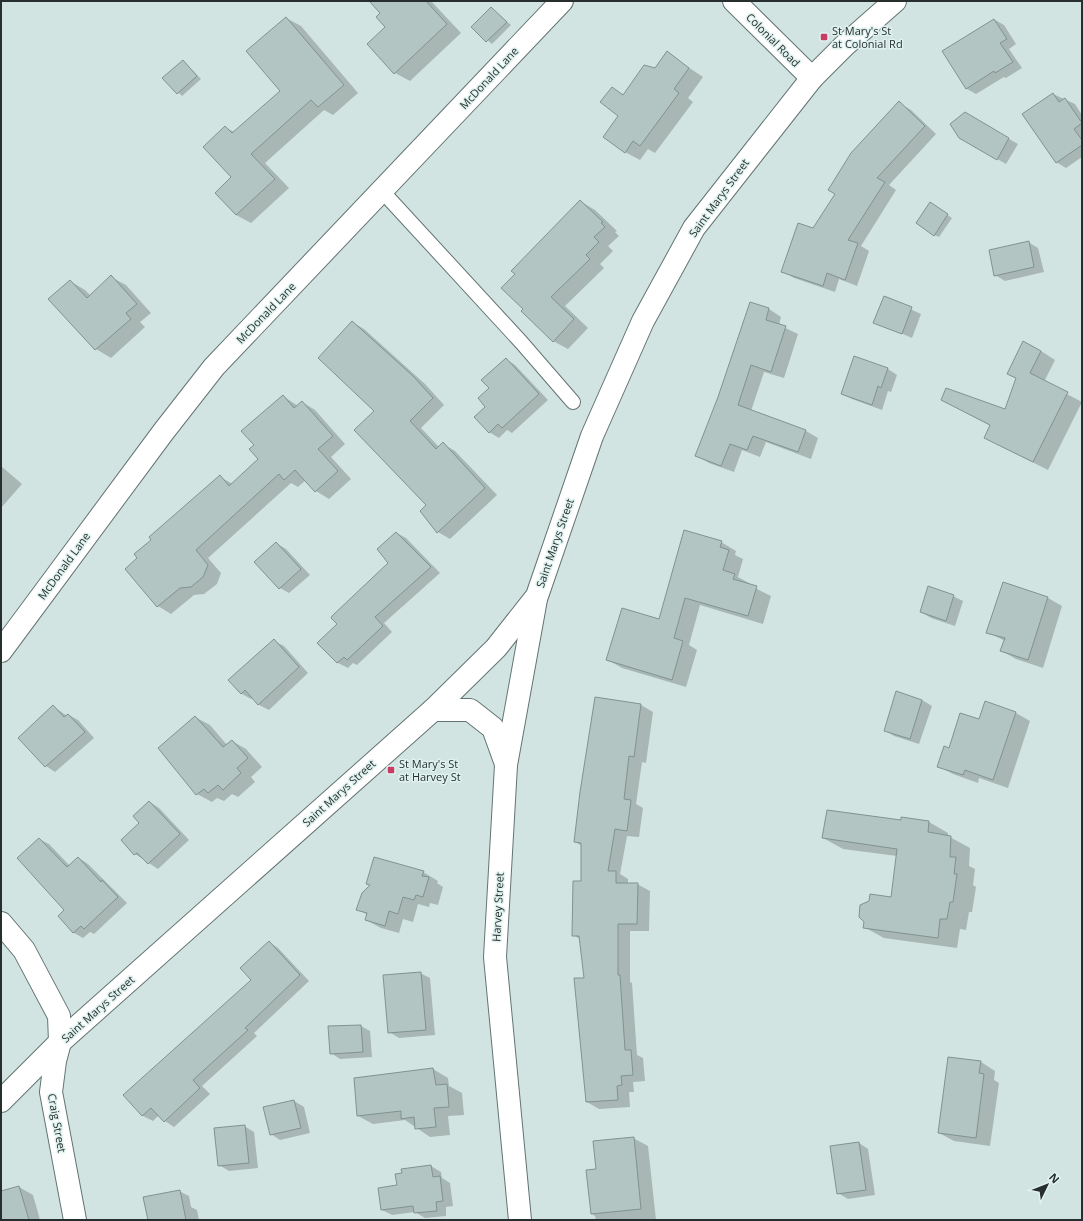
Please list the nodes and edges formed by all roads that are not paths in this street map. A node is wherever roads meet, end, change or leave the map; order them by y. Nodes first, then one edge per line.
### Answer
1 (562, 1) edge
2 (734, 1) edge
3 (895, 1) edge
4 (812, 78) junction
5 (382, 191) junction
6 (573, 402) dead end
7 (536, 596) junction
8 (1, 651) edge
9 (433, 710) junction
10 (506, 765) junction
11 (1, 923) edge
12 (60, 1042) junction
13 (1, 1101) edge
14 (76, 1220) edge
15 (520, 1220) edge

1 - 5 street, McDonald Lane
2 - 4 street, Colonial Road
3 - 4 street, Saint Marys Street
4 - 7 street, Saint Marys Street
5 - 6 lane
5 - 8 street, McDonald Lane
7 - 9 street, Saint Marys Street
7 - 10 street, Harvey Street
9 - 10 street
9 - 12 street, Saint Marys Street
10 - 15 street, Harvey Street
11 - 12 street, Craig Street
12 - 13 street, Saint Marys Street
12 - 14 street, Craig Street

